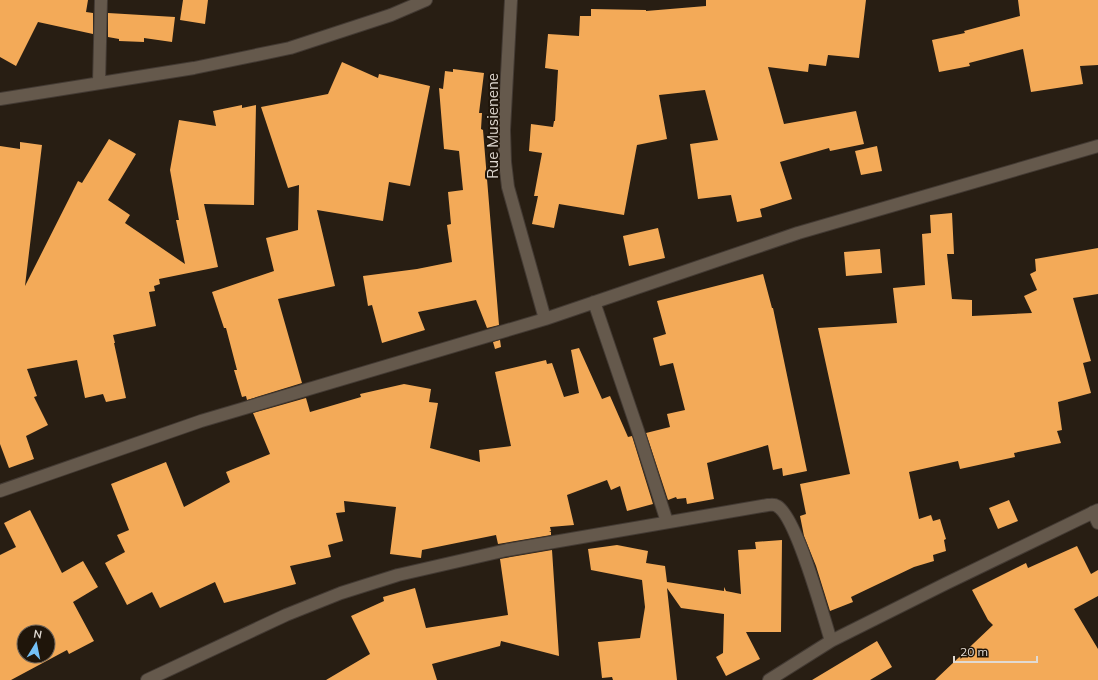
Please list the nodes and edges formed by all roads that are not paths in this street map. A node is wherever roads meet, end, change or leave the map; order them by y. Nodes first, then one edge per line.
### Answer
1 (101, 0) edge
2 (426, 0) edge
3 (511, 0) edge
4 (99, 83) junction
5 (0, 98) edge
6 (1098, 146) edge
7 (594, 302) junction
8 (545, 319) junction
9 (0, 492) edge
10 (1096, 515) edge
11 (667, 522) junction
12 (831, 641) junction
13 (147, 680) edge
14 (769, 680) edge

1 - 4 street
2 - 4 street
3 - 8 street, Rue Musienene
4 - 5 street
6 - 7 street
7 - 8 street
7 - 11 street
8 - 9 street
10 - 12 street
11 - 12 street
11 - 13 street
12 - 14 street

